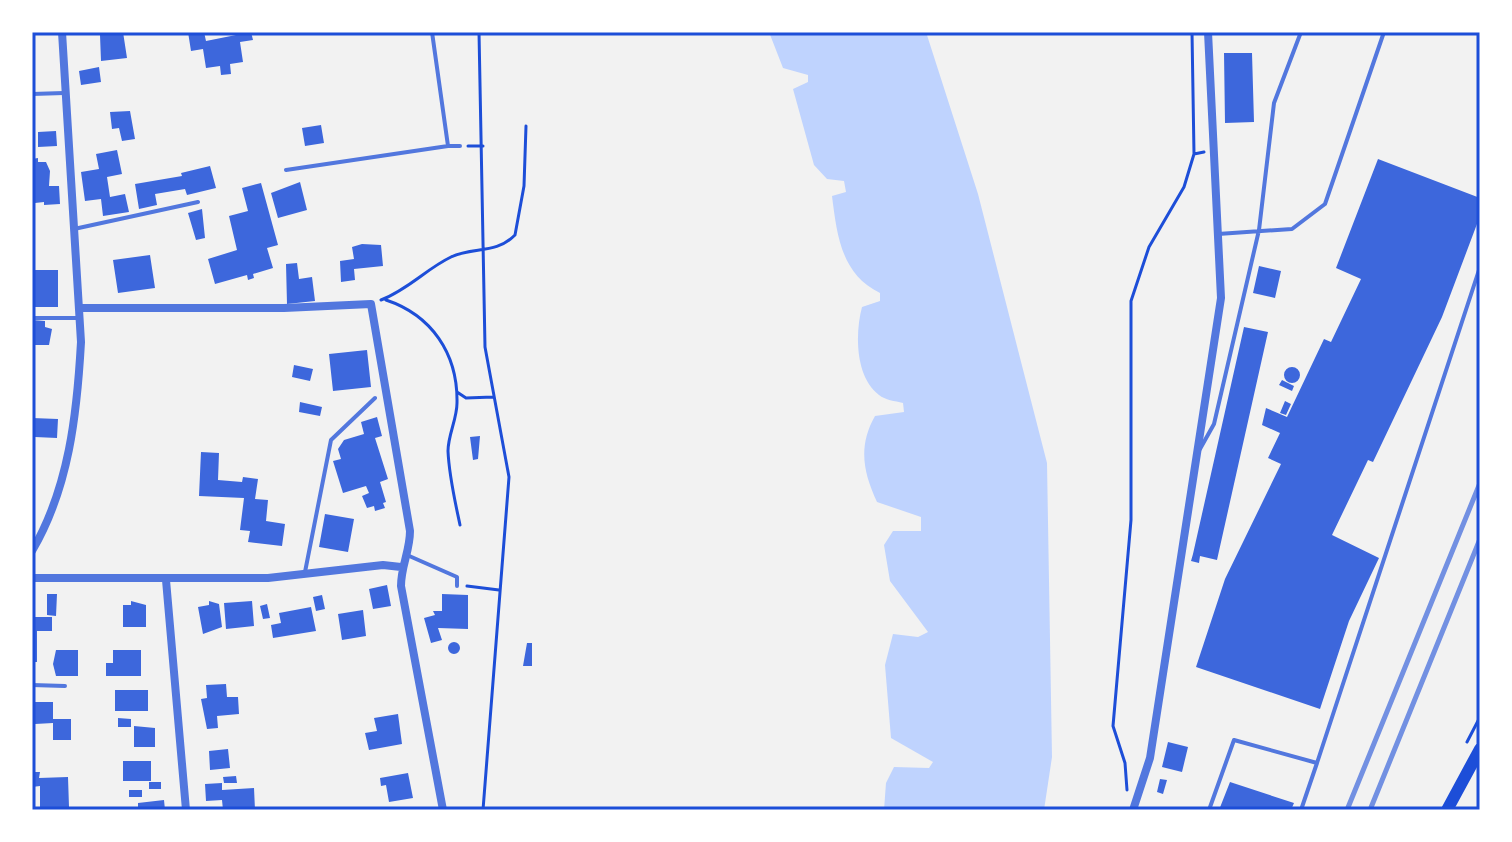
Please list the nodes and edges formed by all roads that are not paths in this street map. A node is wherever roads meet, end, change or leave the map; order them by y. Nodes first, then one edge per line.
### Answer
1 (62, 32) edge
2 (432, 32) edge
3 (1208, 32) edge
4 (1301, 32) edge
5 (1384, 32) edge
6 (66, 93) junction
7 (32, 94) edge
8 (448, 146) junction
9 (460, 146) road end
10 (286, 170) dead end
11 (198, 202) dead end
12 (74, 229) junction
13 (1259, 230) junction
14 (1217, 234) junction
15 (1480, 267) edge
16 (79, 312) junction
17 (32, 318) edge
18 (375, 398) dead end
19 (1199, 451) junction
20 (32, 551) edge
21 (407, 555) junction
22 (401, 567) junction
23 (305, 574) junction
24 (32, 578) edge
25 (166, 580) junction
26 (457, 585) road end
27 (32, 685) edge
28 (65, 686) dead end
29 (1480, 749) edge
30 (1317, 763) junction
31 (186, 810) edge
32 (443, 810) edge
33 (1133, 810) edge
34 (1209, 810) edge
35 (1301, 810) edge
36 (1447, 810) edge

1 - 6 street
2 - 8 lane
3 - 14 street
4 - 13 lane
5 - 13 lane
6 - 7 lane
6 - 12 street
8 - 9 lane
8 - 10 lane
11 - 12 lane
12 - 16 street
13 - 14 lane
13 - 19 lane
14 - 19 street
15 - 30 lane
16 - 17 lane
16 - 20 street
16 - 21 street
18 - 23 lane
19 - 33 street
21 - 22 street
21 - 26 lane
22 - 23 street
22 - 32 street
23 - 25 street
24 - 25 street
25 - 31 street
27 - 28 lane
29 - 36 main road
30 - 34 lane
30 - 35 lane

